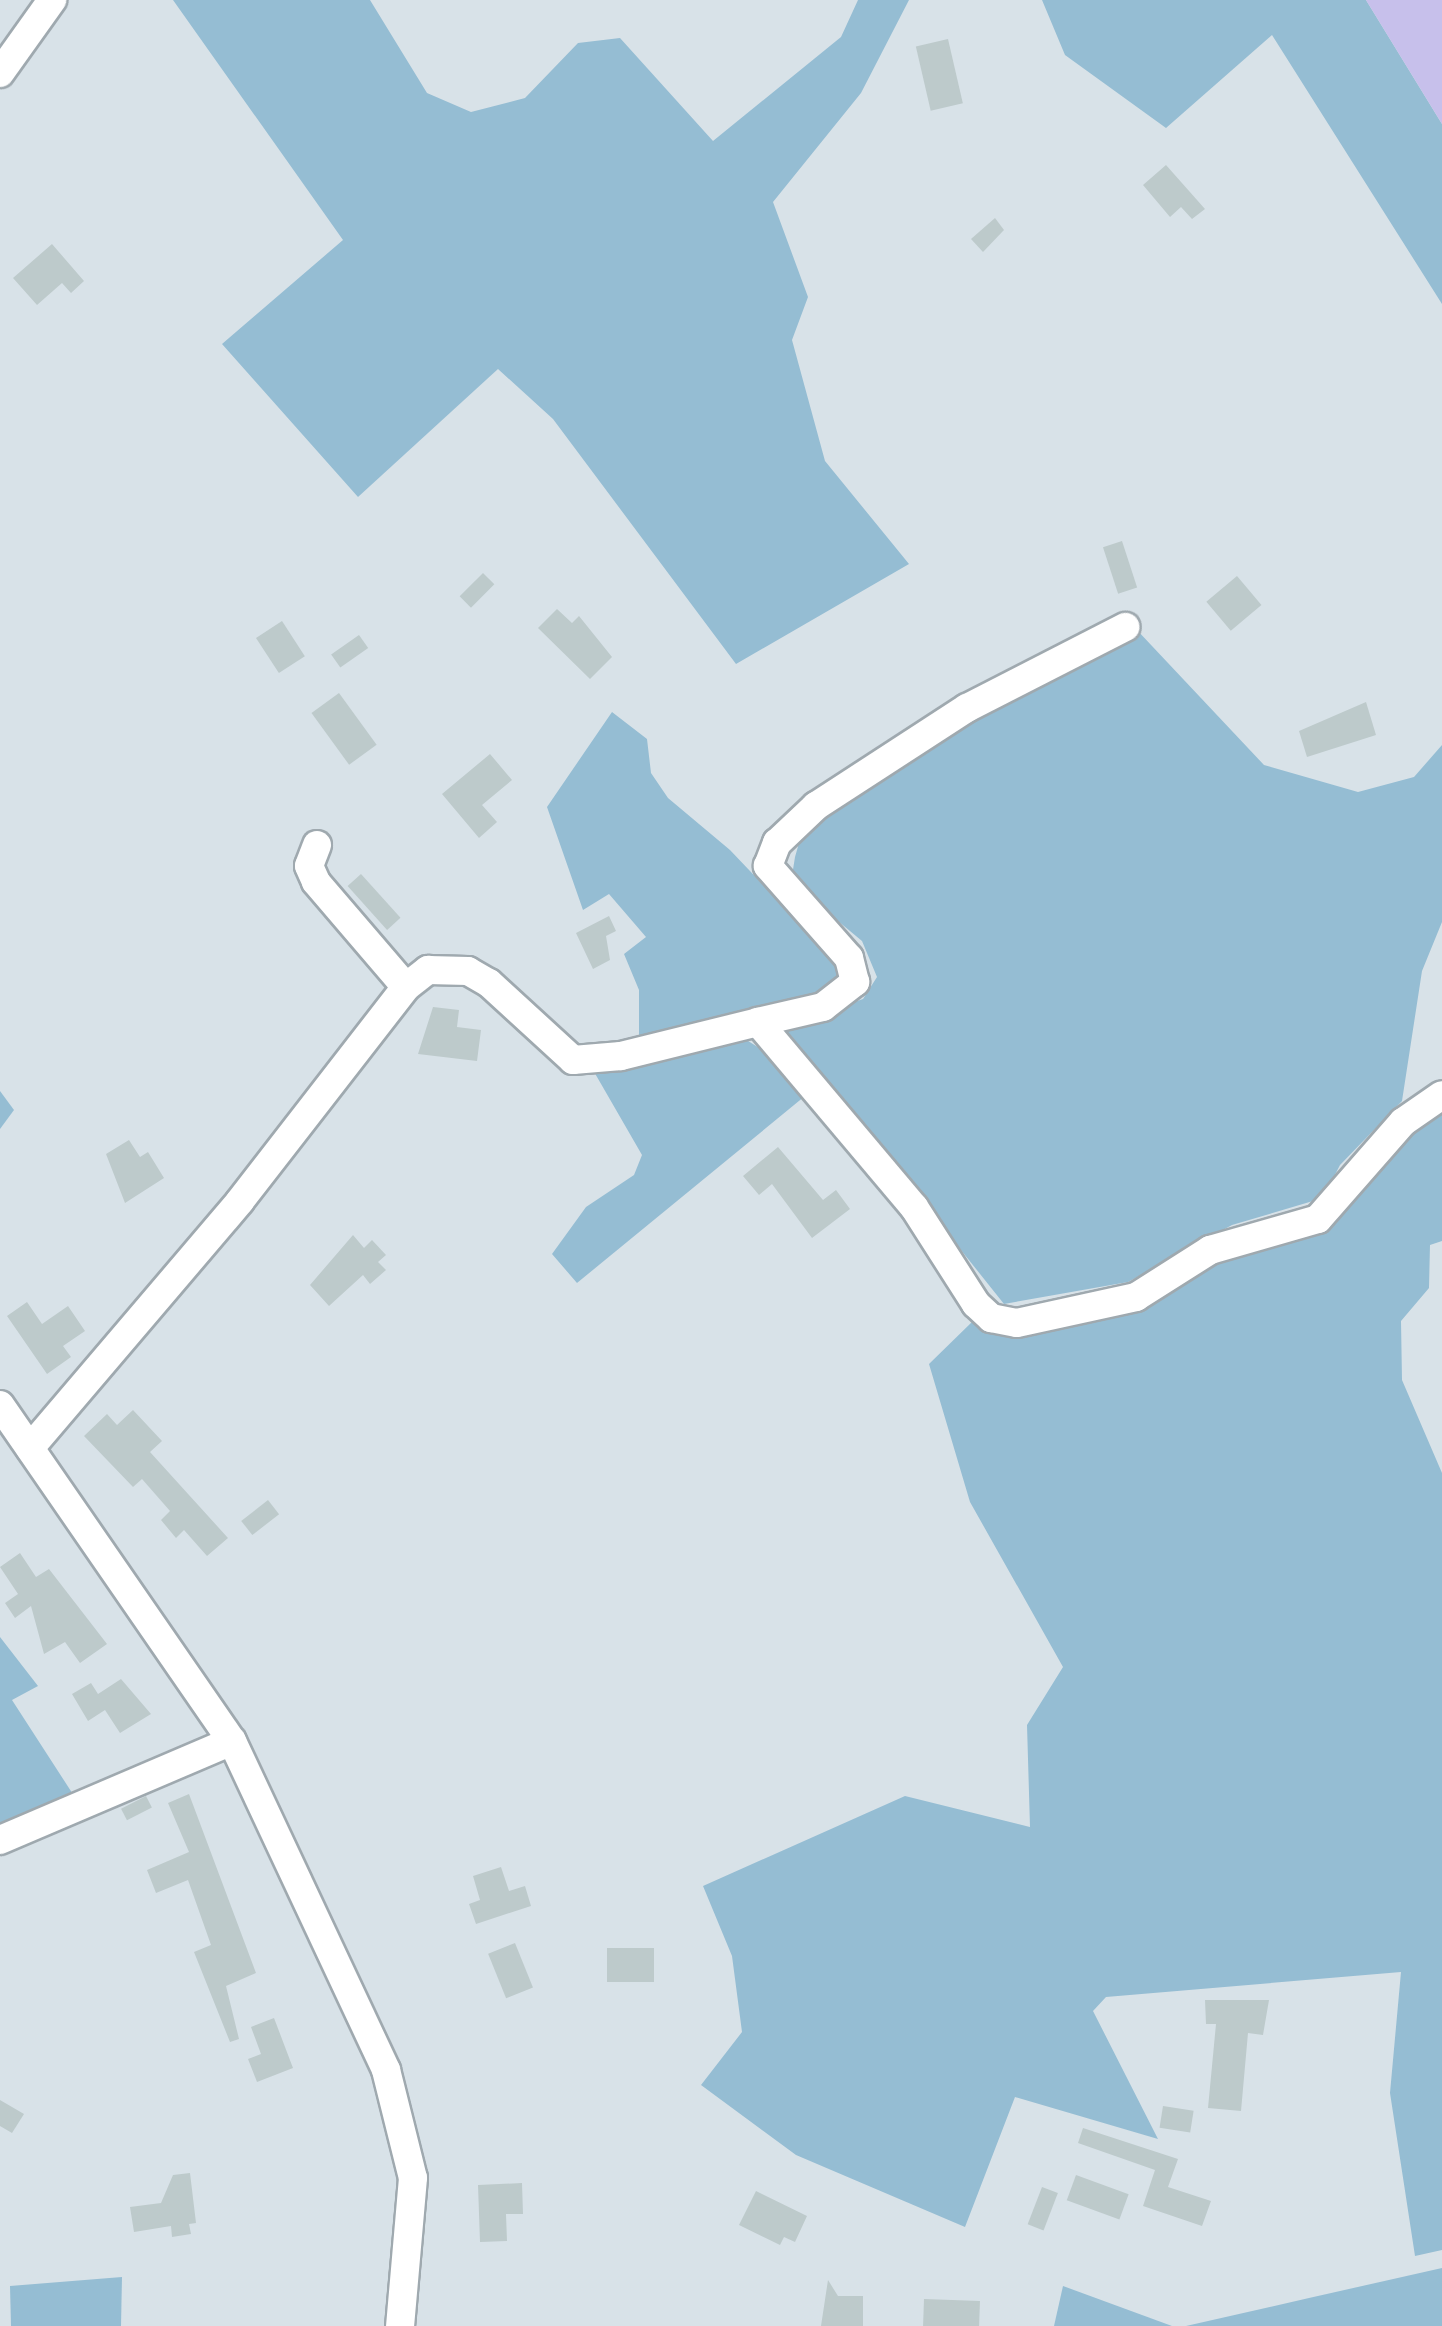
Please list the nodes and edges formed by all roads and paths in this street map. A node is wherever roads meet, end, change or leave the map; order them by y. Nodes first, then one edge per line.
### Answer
1 (52, 0) edge
2 (0, 73) edge
3 (1125, 627) dead end
4 (317, 845) dead end
5 (406, 987) junction
6 (758, 1022) junction
7 (1442, 1095) edge
8 (0, 1405) edge
9 (30, 1448) junction
10 (232, 1741) junction
11 (0, 1840) edge
12 (400, 2326) edge

1 - 2 street
3 - 6 street
4 - 5 street
5 - 6 street
5 - 9 street
6 - 7 street
8 - 9 street
9 - 10 street
10 - 11 street
10 - 12 street

